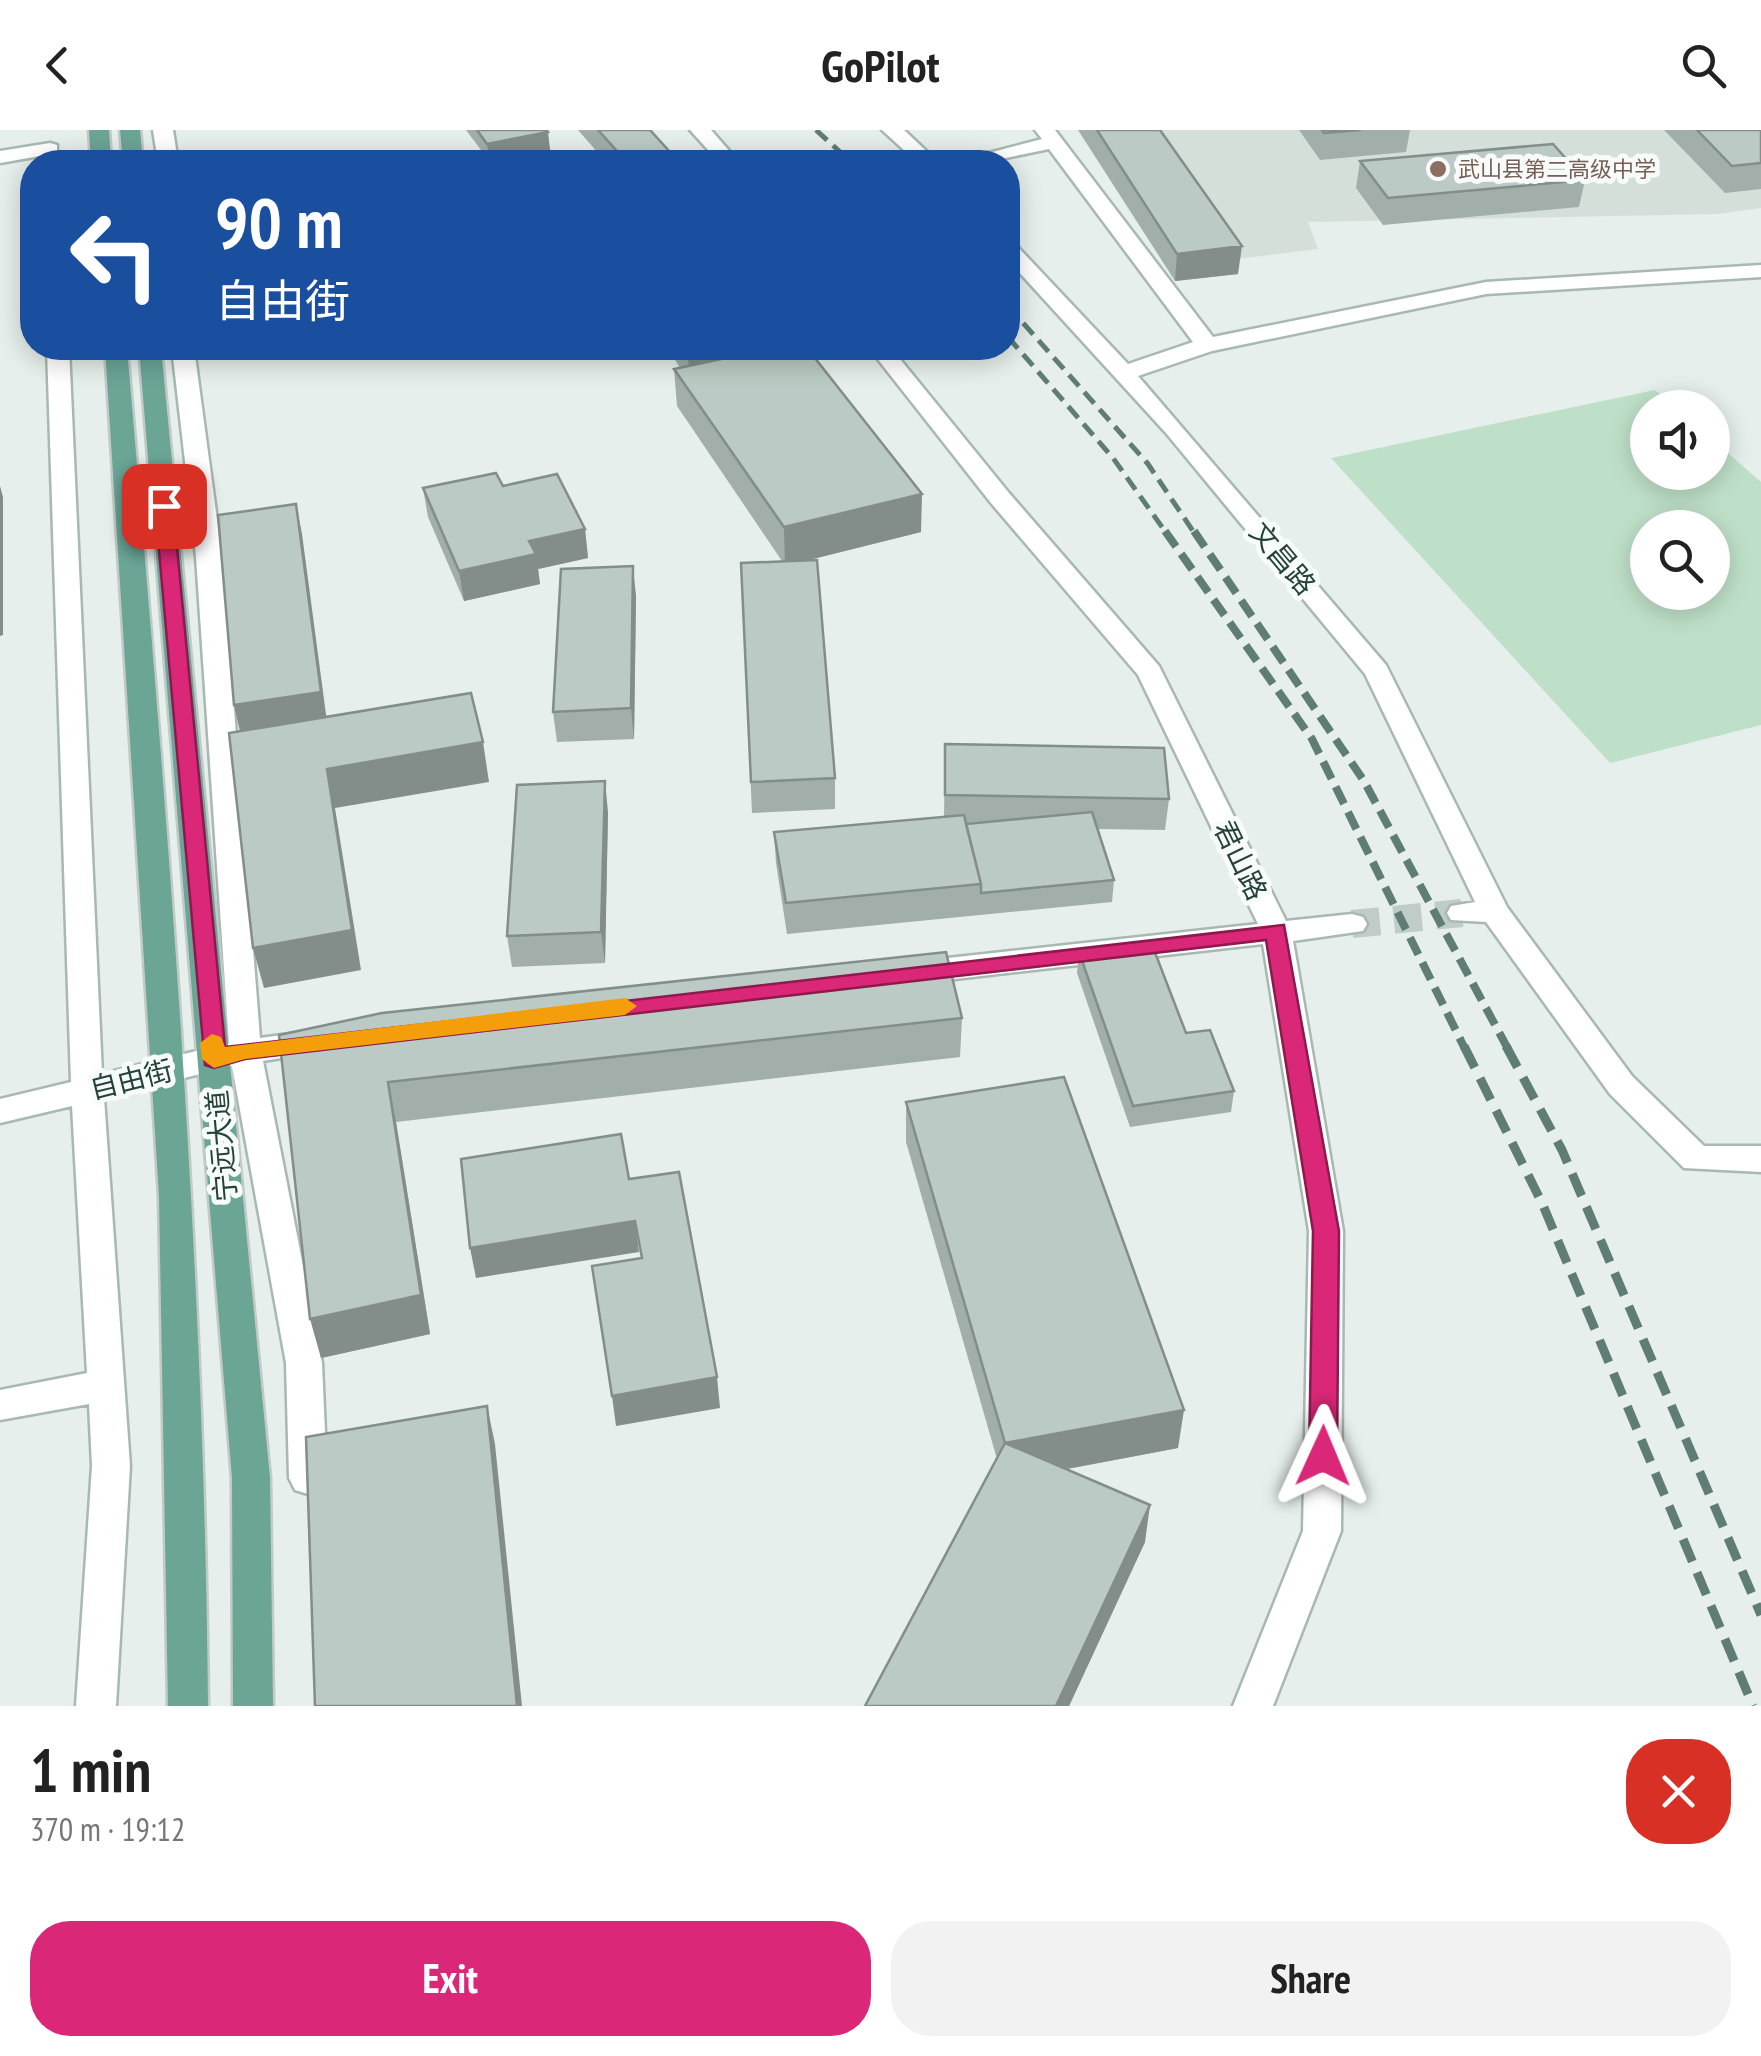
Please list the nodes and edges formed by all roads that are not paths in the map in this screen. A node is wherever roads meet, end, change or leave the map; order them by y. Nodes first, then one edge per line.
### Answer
1 (700, 130) edge
2 (892, 130) edge
3 (1050, 136) edge
4 (718, 150) edge
5 (914, 150) edge
6 (1007, 150) edge
7 (1020, 261) edge
8 (1761, 271) edge
9 (1207, 346) junction
10 (58, 360) edge
11 (117, 360) edge
12 (151, 360) edge
13 (184, 360) edge
14 (890, 360) edge
15 (1124, 373) junction
16 (1494, 911) junction
17 (1462, 914) tunnel mouth
18 (1352, 924) tunnel mouth
19 (1276, 931) junction
20 (879, 977) edge
21 (344, 1039) edge
22 (245, 1050) junction
23 (214, 1059) junction
24 (168, 1070) junction
25 (87, 1090) junction
26 (0, 1111) edge
27 (1761, 1159) edge
28 (106, 1385) junction
29 (0, 1405) edge
30 (310, 1515) edge
31 (96, 1706) edge
32 (188, 1706) edge
33 (253, 1706) edge
34 (1253, 1706) edge

1 - 4 street
2 - 5 street
3 - 6 street
3 - 9 street
7 - 15 street, 文昌路
8 - 9 street
9 - 15 street
10 - 25 street
11 - 24 main road, 宁远大道
12 - 23 main road, 宁远大道
13 - 22 street
14 - 19 street, 君山路
15 - 16 street, 文昌路
16 - 17 street
16 - 27 street, 文昌路
18 - 19 street
19 - 20 street
19 - 34 street, 君山路
21 - 22 street, 自由街
22 - 23 street, 自由街
22 - 30 street
23 - 24 street, 自由街
23 - 33 main road, 宁远大道
24 - 25 street, 自由街
24 - 32 main road, 宁远大道
25 - 26 street, 自由街
25 - 28 street
28 - 29 street
28 - 31 street

